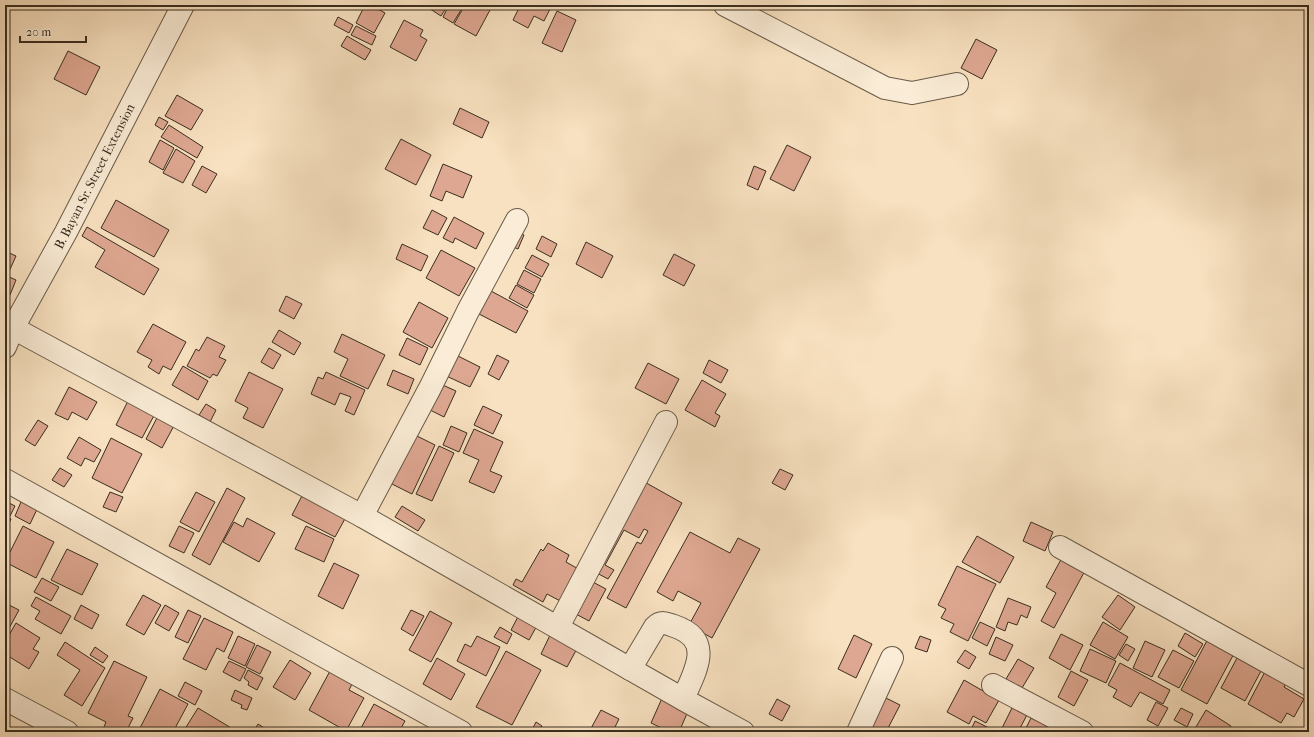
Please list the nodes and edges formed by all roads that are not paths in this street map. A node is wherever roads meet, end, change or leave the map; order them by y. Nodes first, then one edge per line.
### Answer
1 (183, 5) edge
2 (725, 5) edge
3 (957, 84) dead end
4 (517, 220) dead end
5 (7, 340) edge
6 (666, 422) dead end
7 (5, 480) edge
8 (362, 516) junction
9 (1060, 547) dead end
10 (558, 627) junction
11 (892, 658) dead end
12 (630, 669) junction
13 (993, 685) dead end
14 (1309, 685) edge
15 (5, 698) edge
16 (683, 699) junction
17 (439, 727) edge
18 (67, 732) edge
19 (461, 732) edge
20 (743, 732) edge
21 (858, 732) edge
22 (1082, 732) edge

1 - 5 street, B. Bayan Sr. Street Extension
2 - 3 street
4 - 8 street
5 - 8 street
6 - 10 street
7 - 17 street
8 - 10 street
9 - 14 street
10 - 12 street
11 - 21 street
12 - 16 street
12 - 16 street
13 - 22 street
15 - 18 street
16 - 20 street
17 - 19 street

